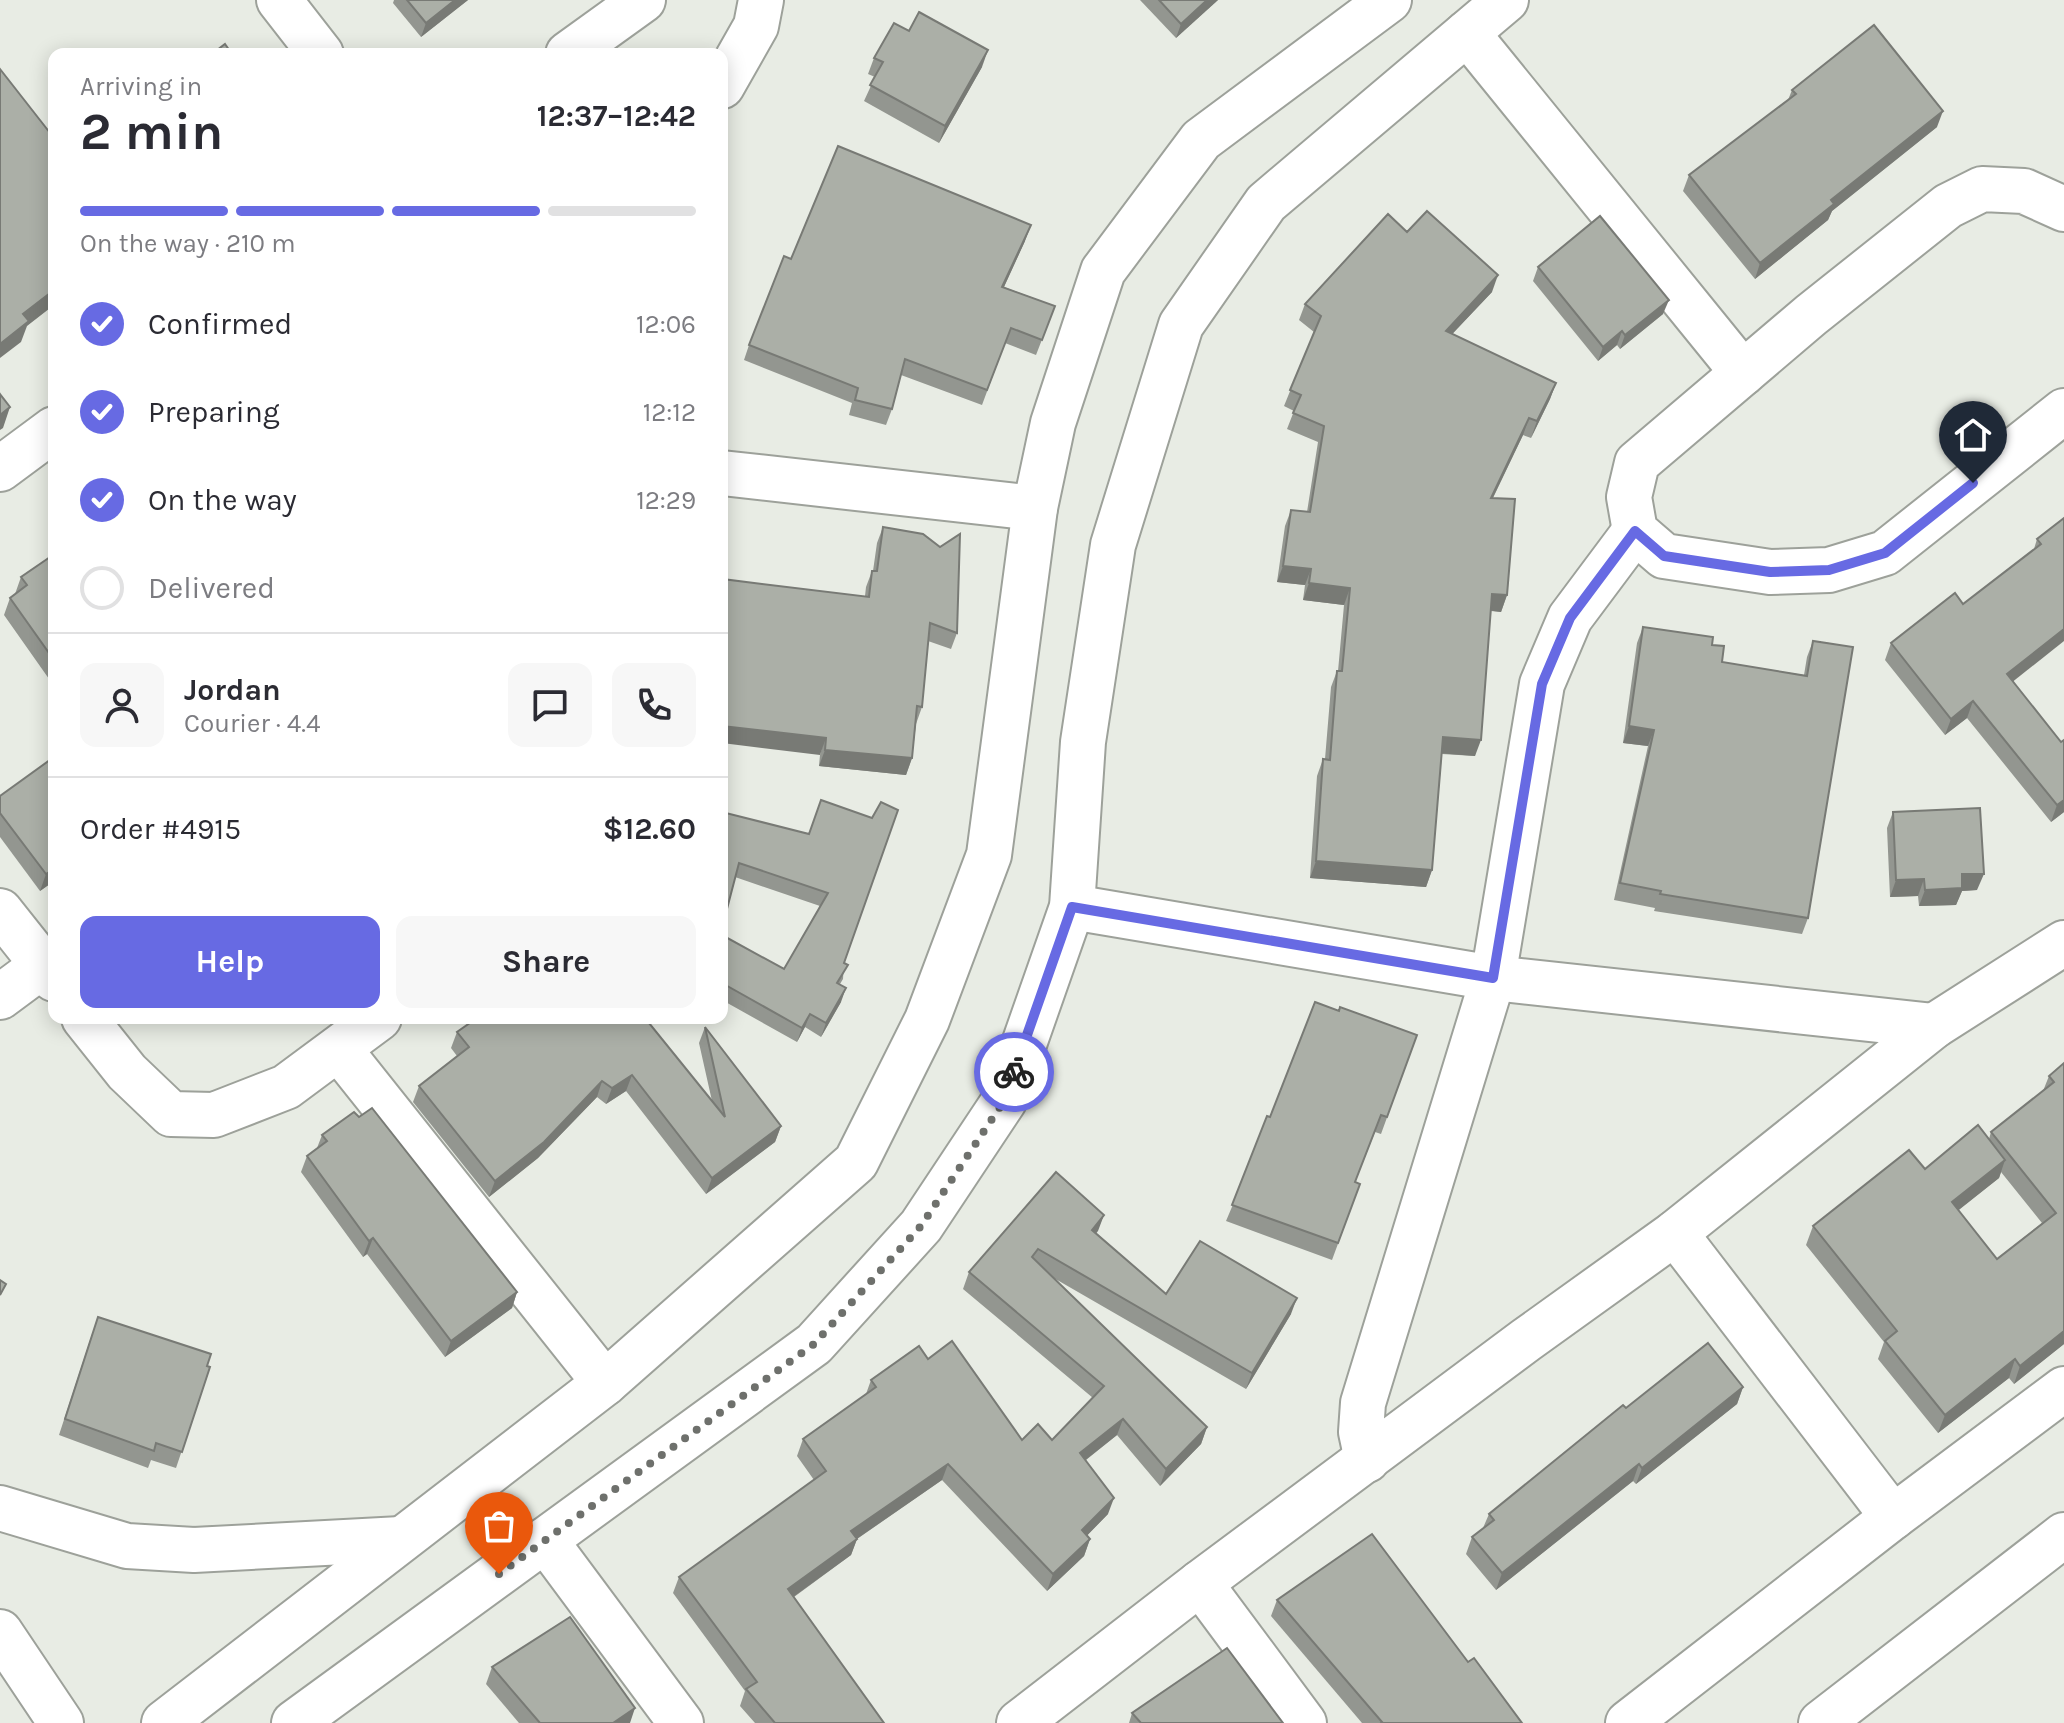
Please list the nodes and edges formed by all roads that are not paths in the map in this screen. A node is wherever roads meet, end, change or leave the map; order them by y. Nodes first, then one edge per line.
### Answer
1 (279, 0) edge
2 (643, 0) edge
3 (761, 0) edge
4 (1389, 0) edge
5 (1506, 0) edge
6 (1467, 33) junction
7 (316, 48) edge
8 (576, 48) edge
9 (728, 75) edge
10 (2064, 209) edge
11 (1743, 373) junction
12 (2063, 414) edge
13 (48, 433) edge
14 (0, 469) edge
15 (728, 474) edge
16 (1035, 508) junction
17 (1635, 531) junction
18 (1072, 907) junction
19 (0, 911) edge
20 (2064, 943) edge
21 (48, 965) edge
22 (48, 968) edge
23 (1493, 978) junction
24 (0, 997) edge
25 (89, 1024) edge
26 (371, 1024) edge
27 (1934, 1026) junction
28 (339, 1049) junction
29 (1675, 1233) junction
30 (605, 1383) junction
31 (2064, 1389) edge
32 (1367, 1460) junction
33 (0, 1508) edge
34 (1893, 1517) junction
35 (2064, 1535) edge
36 (401, 1539) junction
37 (545, 1540) junction
38 (1200, 1583) junction
39 (0, 1632) edge
40 (61, 1723) edge
41 (164, 1723) edge
42 (294, 1723) edge
43 (681, 1723) edge
44 (1019, 1723) edge
45 (1304, 1723) edge
46 (1628, 1723) edge
47 (1821, 1723) edge

1 - 7 street
2 - 8 street
3 - 9 street
4 - 16 street
5 - 6 street
6 - 11 street
6 - 18 street
10 - 11 street
11 - 17 street
12 - 17 street
13 - 14 street
15 - 16 street
16 - 30 street
17 - 23 street
18 - 23 street
18 - 37 street
19 - 21 street
20 - 27 street
22 - 24 street
23 - 27 street
23 - 32 street
25 - 28 street
26 - 28 street
27 - 29 street
28 - 30 street
29 - 32 street
29 - 34 street
30 - 36 street
31 - 34 street
32 - 38 street
33 - 36 street
34 - 46 street
35 - 47 street
36 - 41 street
37 - 42 street
37 - 43 street
38 - 44 street
38 - 45 street
39 - 40 street

